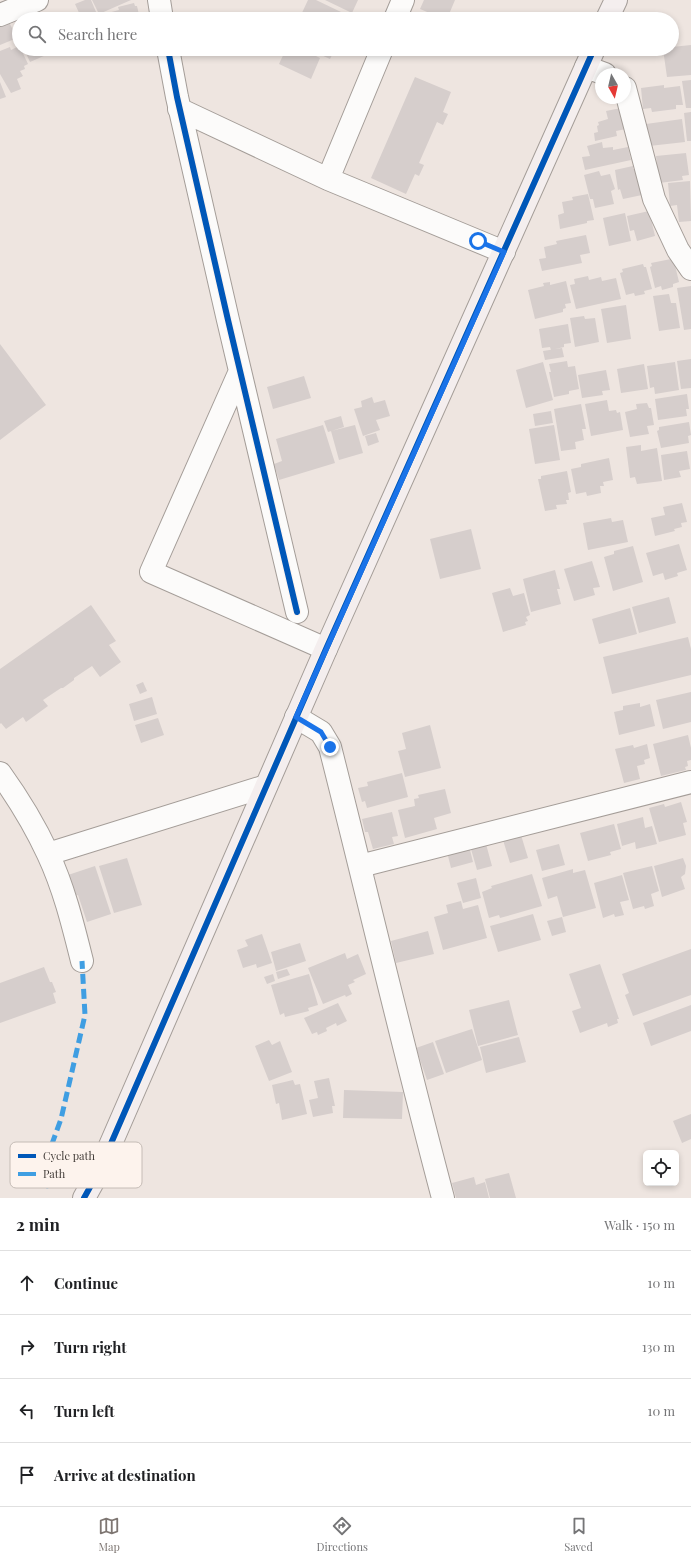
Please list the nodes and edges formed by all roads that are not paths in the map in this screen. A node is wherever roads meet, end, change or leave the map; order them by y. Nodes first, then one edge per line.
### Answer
1 (37, 0) edge
2 (159, 0) edge
3 (403, 0) edge
4 (616, 0) edge
5 (161, 12) edge
6 (398, 12) edge
7 (610, 12) edge
8 (0, 15) edge
9 (169, 56) edge
10 (379, 56) edge
11 (595, 63) edge
12 (629, 104) edge
13 (179, 109) junction
14 (328, 179) junction
15 (504, 252) junction
16 (691, 269) edge
17 (240, 371) junction
18 (297, 612) dead end
19 (326, 649) junction
20 (296, 717) junction
21 (0, 773) edge
22 (691, 782) edge
23 (266, 786) junction
24 (48, 854) junction
25 (360, 866) junction
26 (82, 961) dead end
27 (111, 1142) edge
28 (89, 1188) edge
29 (84, 1198) edge
30 (443, 1198) edge

1 - 8 street
2 - 5 street
3 - 6 street
4 - 7 street
9 - 13 street
10 - 14 street
11 - 15 street
12 - 16 street
13 - 14 street
13 - 17 street
14 - 15 street
15 - 19 street
17 - 18 street
17 - 19 street
19 - 20 street
20 - 23 street
20 - 25 street
21 - 24 street
22 - 25 street
23 - 24 street
23 - 27 street
24 - 26 street
25 - 30 street
28 - 29 street

